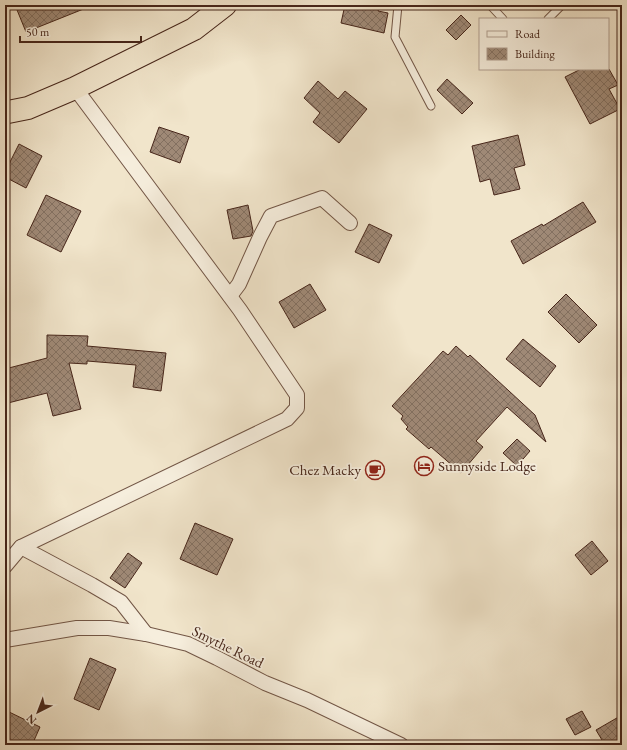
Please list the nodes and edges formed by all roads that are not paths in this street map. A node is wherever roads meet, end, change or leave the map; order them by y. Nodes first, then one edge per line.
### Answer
1 (225, 5) edge
2 (398, 5) edge
3 (490, 5) edge
4 (562, 5) edge
5 (502, 18) edge
6 (549, 18) edge
7 (75, 88) junction
8 (431, 106) dead end
9 (28, 108) junction
10 (5, 112) edge
11 (5, 120) edge
12 (350, 223) dead end
13 (230, 296) junction
14 (21, 547) junction
15 (5, 566) edge
16 (146, 634) junction
17 (5, 640) edge
18 (401, 745) edge

1 - 7 highway
2 - 8 lane
3 - 5 lane
4 - 6 lane
7 - 9 highway
7 - 13 street
9 - 10 highway
9 - 11 street
12 - 13 street
13 - 14 street
14 - 15 street
14 - 16 street
16 - 17 street, Smythe Road
16 - 18 street, Smythe Road

